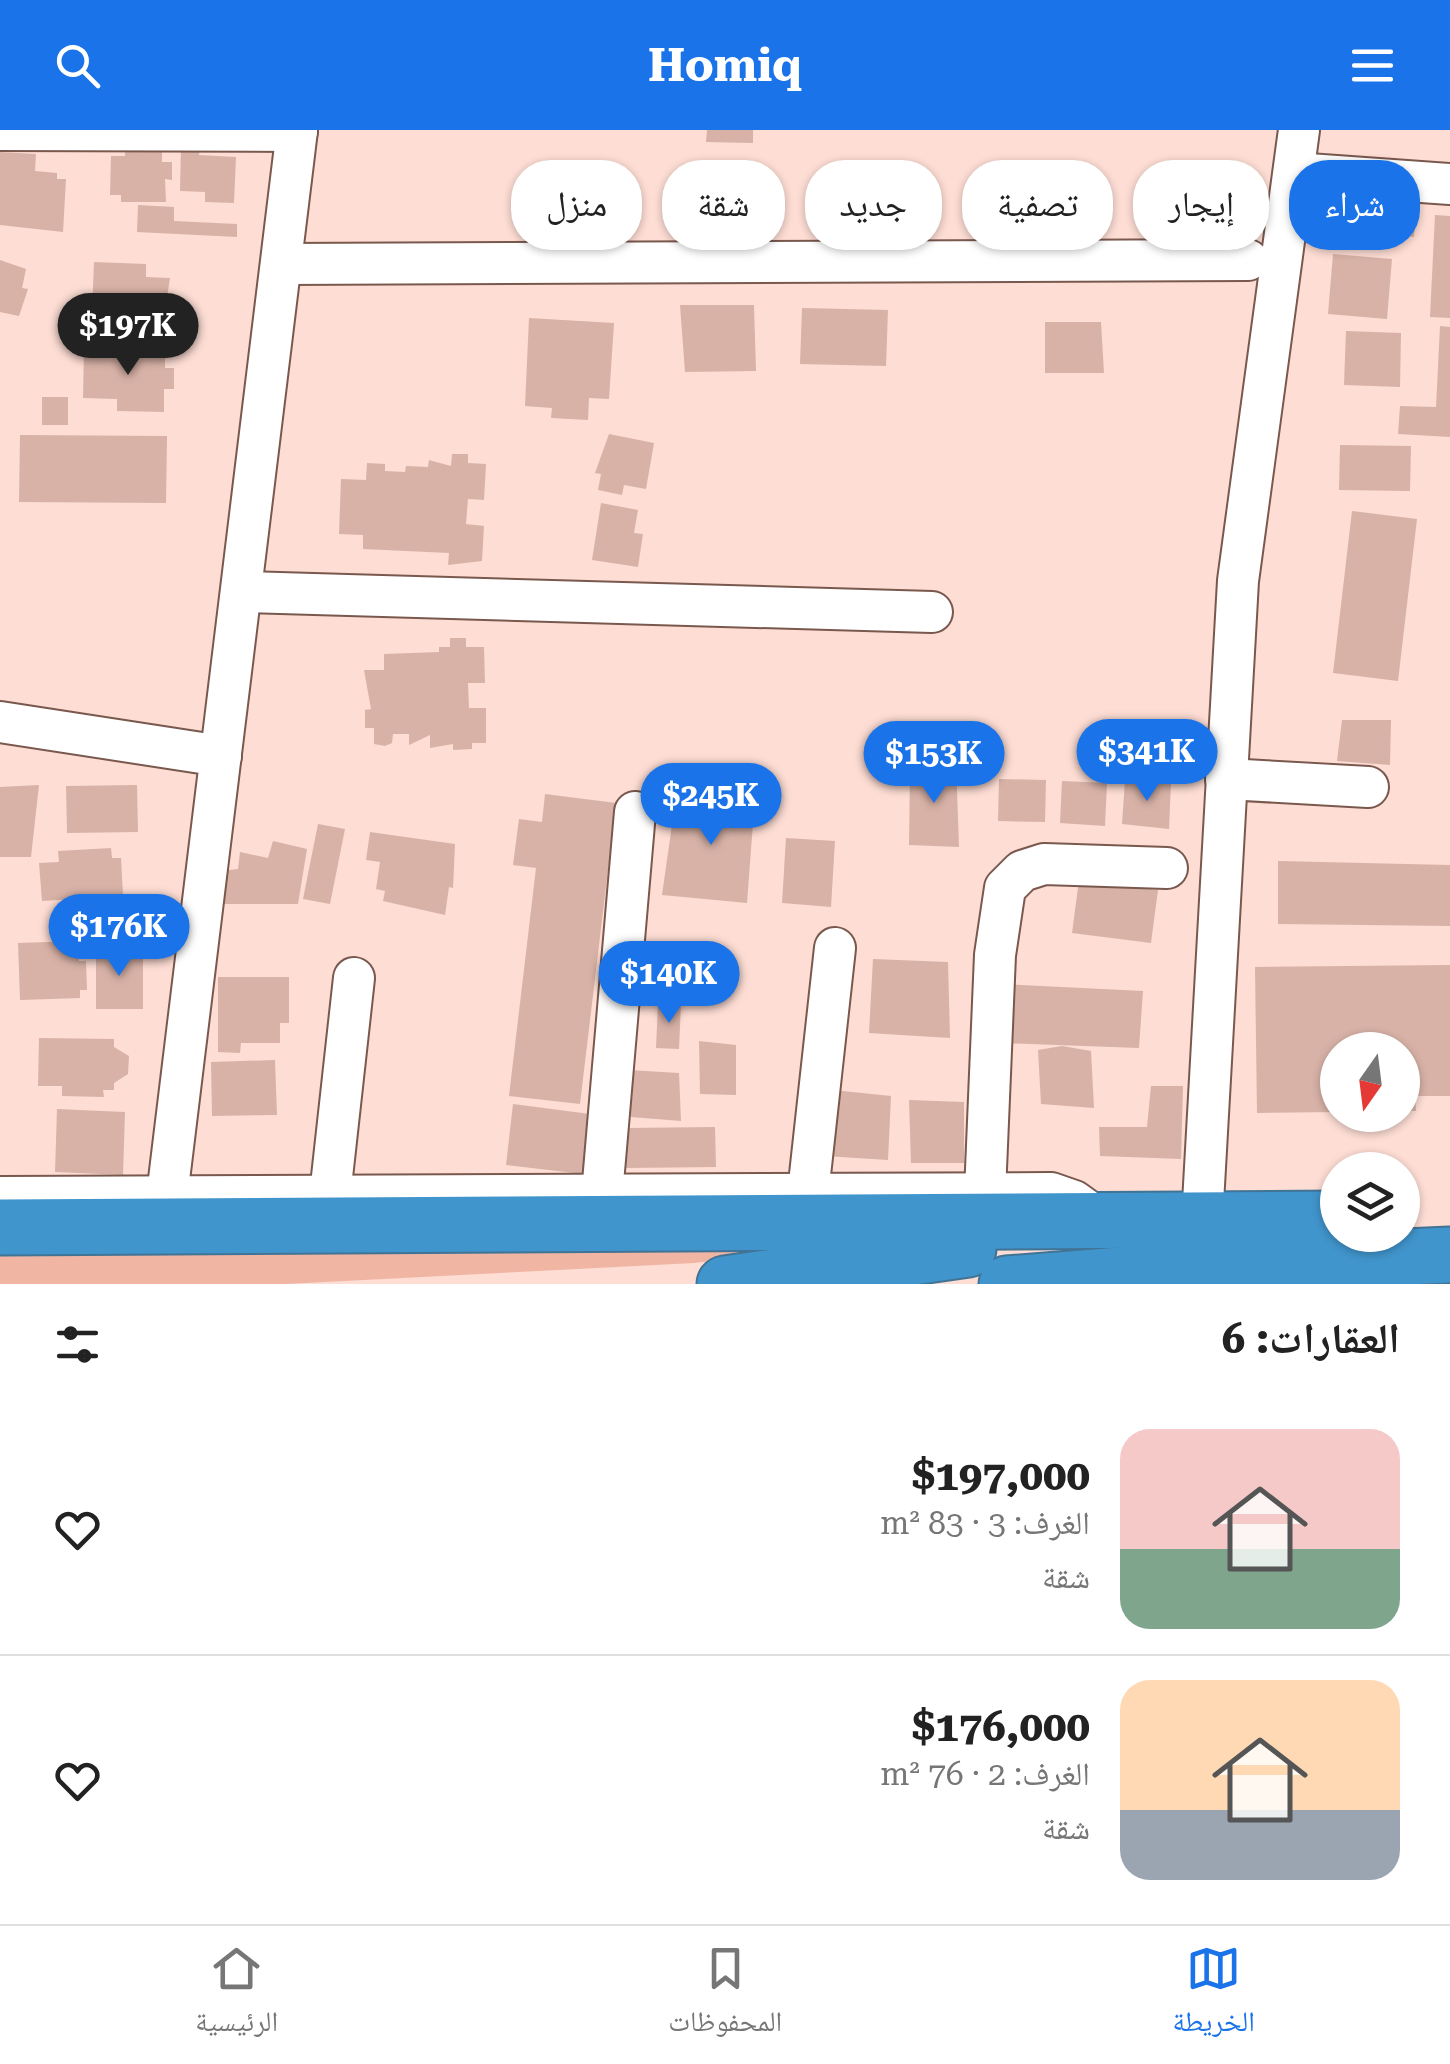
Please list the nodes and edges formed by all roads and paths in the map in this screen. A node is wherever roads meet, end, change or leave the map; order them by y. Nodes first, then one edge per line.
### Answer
1 (0, 130) edge
2 (1299, 130) edge
3 (297, 131) edge
4 (1296, 160) edge
5 (1420, 182) edge
6 (1450, 184) edge
7 (1289, 209) edge
8 (1248, 260) dead end
9 (282, 264) junction
10 (242, 592) junction
11 (932, 612) dead end
12 (0, 722) edge
13 (222, 756) junction
14 (1226, 779) junction
15 (1368, 787) dead end
16 (635, 812) dead end
17 (1168, 868) dead end
18 (835, 948) dead end
19 (354, 978) dead end
20 (808, 1193) junction
21 (986, 1193) junction
22 (602, 1194) junction
23 (330, 1195) junction
24 (167, 1196) junction
25 (0, 1198) edge
26 (1450, 1217) edge
27 (1420, 1218) edge
28 (1320, 1219) edge
29 (1202, 1220) junction
30 (1102, 1221) junction
31 (1040, 1222) junction
32 (0, 1228) edge
33 (1450, 1255) edge
34 (1450, 1277) edge
35 (725, 1284) edge
36 (1007, 1284) edge
37 (1352, 1284) edge

1 - 3 street
2 - 4 street
3 - 9 street
5 - 6 street
7 - 14 street
8 - 9 street
9 - 10 street
10 - 11 street
10 - 13 street
12 - 13 street
13 - 24 street
14 - 15 street
14 - 29 street
16 - 22 street
17 - 21 street
18 - 20 street
19 - 23 street
20 - 21 street
20 - 22 street
21 - 30 street
22 - 23 street
23 - 24 street
24 - 25 street
26 - 27 highway
28 - 29 highway
29 - 30 highway
30 - 31 highway
31 - 32 highway
31 - 35 highway
33 - 36 highway
34 - 37 highway

